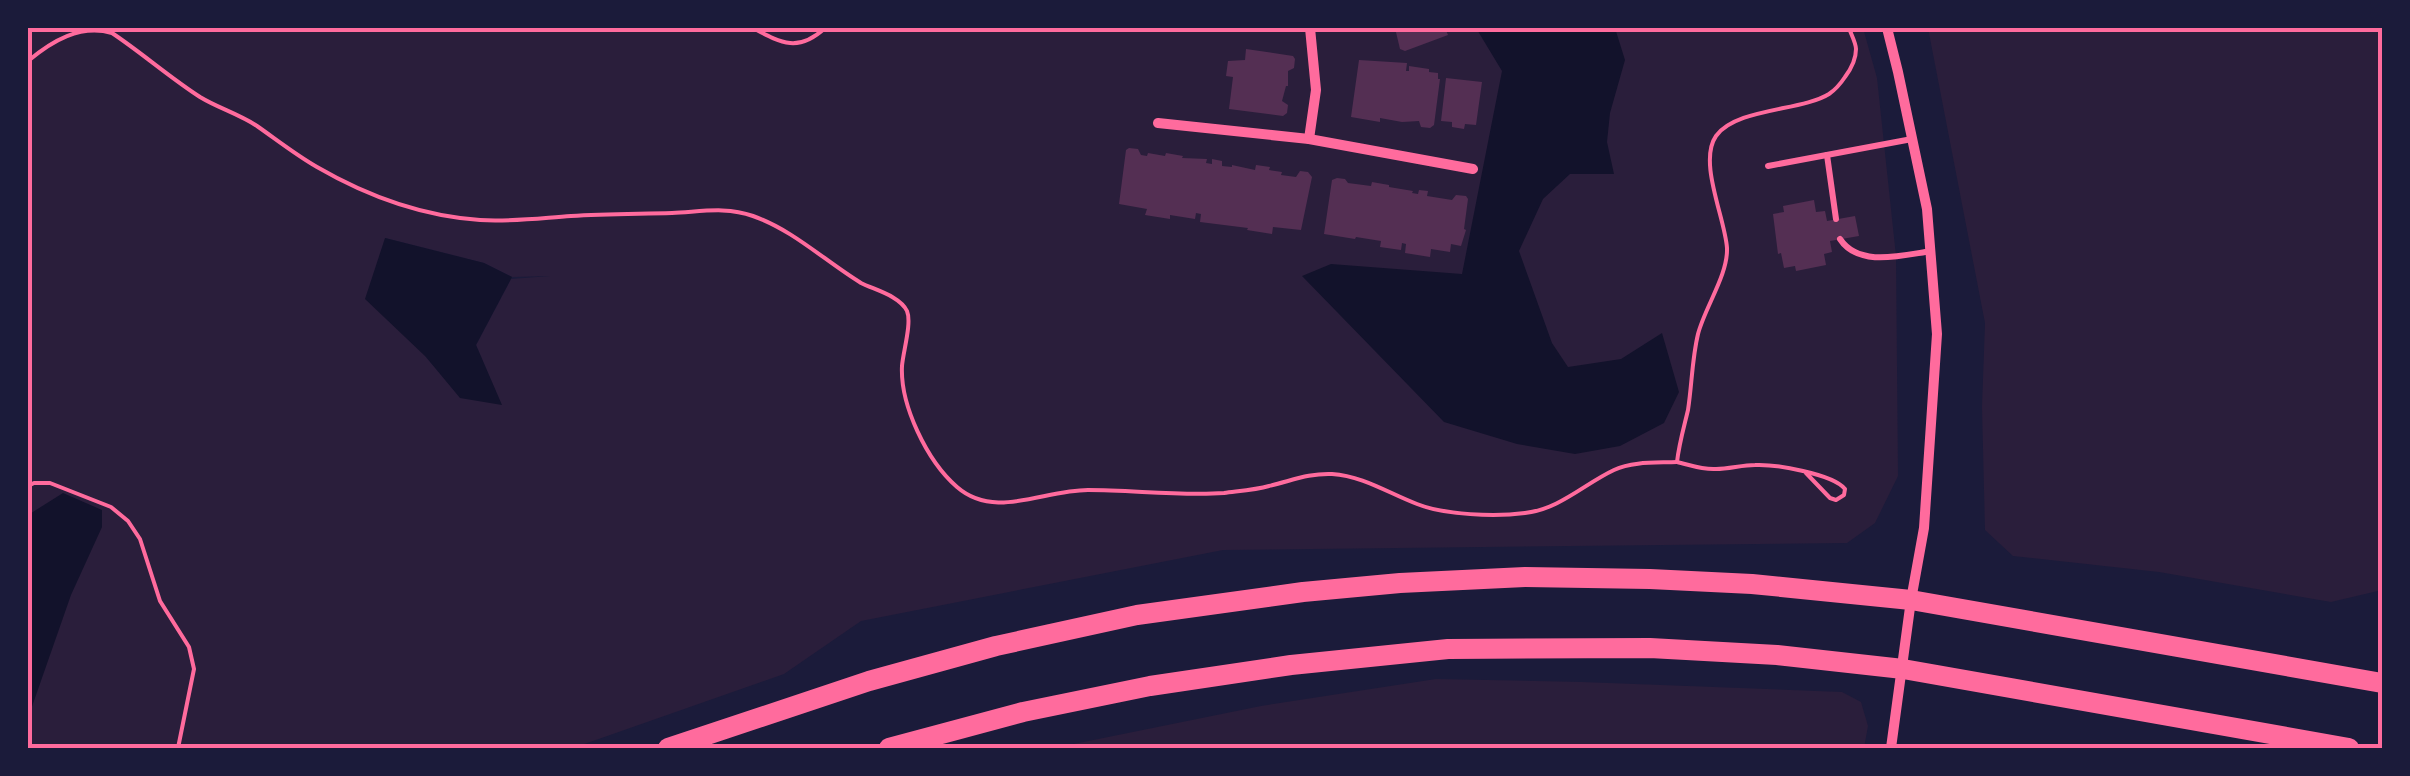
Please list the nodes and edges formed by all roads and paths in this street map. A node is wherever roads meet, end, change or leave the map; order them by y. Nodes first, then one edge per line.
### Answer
1 (753, 28) edge
2 (825, 28) edge
3 (1310, 28) edge
4 (1849, 28) edge
5 (1886, 28) edge
6 (28, 61) edge
7 (1158, 123) dead end
8 (1308, 139) junction
9 (1913, 139) junction
10 (1827, 155) junction
11 (1768, 166) dead end
12 (1473, 169) dead end
13 (1836, 219) dead end
14 (1840, 239) dead end
15 (1932, 251) junction
16 (1678, 462) junction
17 (1806, 473) junction
18 (28, 486) edge
19 (1911, 600) junction
20 (1903, 670) junction
21 (2382, 683) edge
22 (178, 748) edge
23 (668, 748) edge
24 (890, 748) edge
25 (1891, 748) edge
26 (2349, 748) edge

1 - 2 path
3 - 8 street
4 - 16 path
5 - 9 street
6 - 16 path
7 - 8 street
8 - 12 street
9 - 10 lane
9 - 15 street
10 - 11 lane
10 - 13 lane
14 - 15 lane
15 - 19 street
16 - 17 path
17 - 17 path
18 - 22 path
19 - 20 street
19 - 21 main road
19 - 23 main road
20 - 24 main road
20 - 25 street
20 - 26 main road

